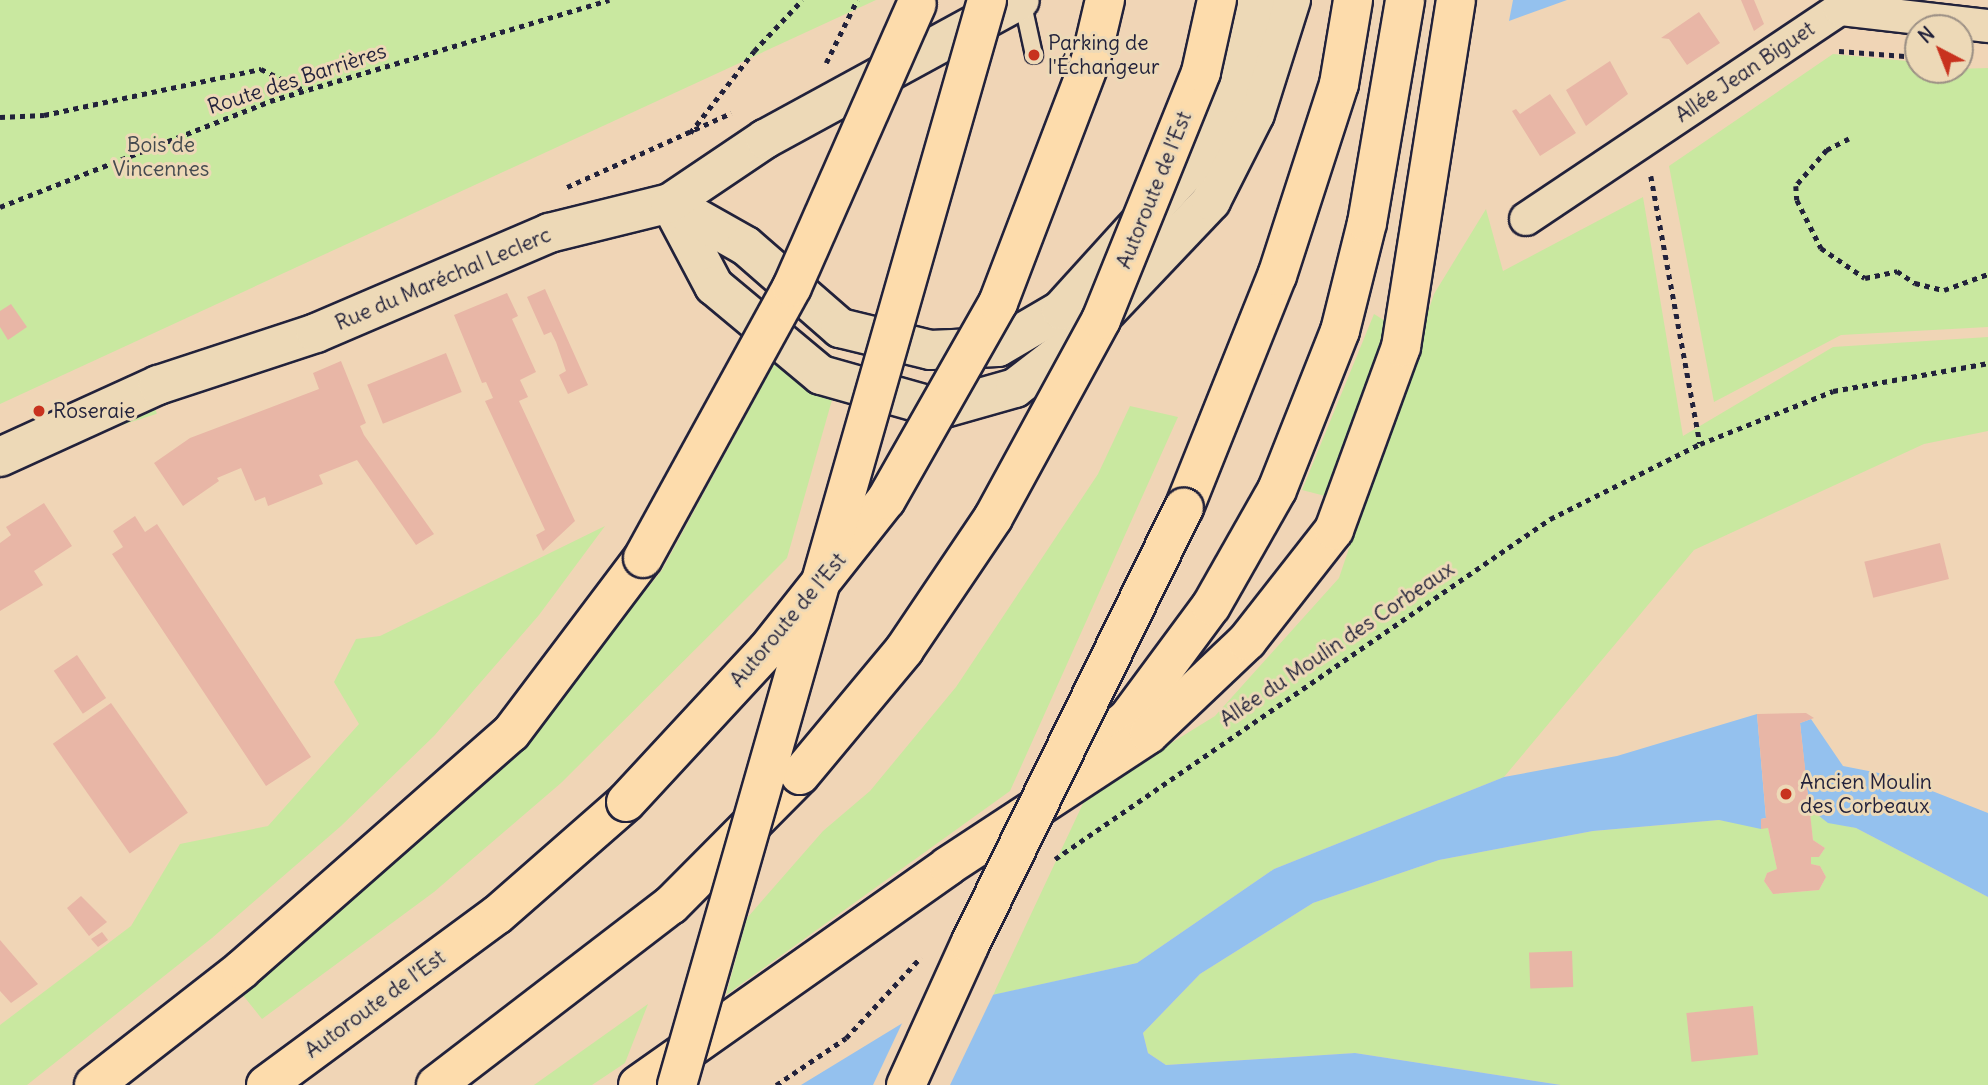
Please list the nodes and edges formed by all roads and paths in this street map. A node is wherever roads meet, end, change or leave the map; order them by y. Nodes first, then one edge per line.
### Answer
1 (609, 0) edge
2 (802, 0) edge
3 (857, 0) edge
4 (986, 0) edge
5 (1021, 0) edge
6 (1105, 0) edge
7 (1217, 0) edge
8 (1255, 0) edge
9 (1291, 0) edge
10 (1353, 0) edge
11 (1405, 0) edge
12 (1456, 0) edge
13 (918, 2) edge
14 (1988, 26) edge
15 (1034, 55) dead end
16 (826, 64) dead end
17 (306, 91) junction
18 (0, 117) edge
19 (688, 135) dead end
20 (1849, 139) dead end
21 (1644, 140) junction
22 (670, 203) junction
23 (0, 206) edge
24 (1526, 219) dead end
25 (1988, 274) edge
26 (1988, 363) edge
27 (1700, 444) junction
28 (0, 457) edge
29 (948, 866) junction
30 (1044, 867) dead end
31 (923, 955) dead end
32 (94, 1085) edge
33 (266, 1085) edge
34 (436, 1085) edge
35 (638, 1085) edge
36 (677, 1085) edge
37 (776, 1085) edge
38 (906, 1085) edge

1 - 17 path, Route des Barrières
2 - 19 path
3 - 16 path
4 - 36 highway, bridge
5 - 15 lane
5 - 22 street, Rue du Maréchal Leclerc
6 - 33 highway, Autoroute de l’Est, bridge
7 - 34 highway, Autoroute de l’Est, bridge
8 - 22 street
9 - 22 street
10 - 38 highway, bridge
11 - 29 highway
12 - 29 highway
13 - 32 highway, bridge
14 - 21 street, Allée Jean Biguet
17 - 18 path
17 - 23 path, Route des Barrières
20 - 25 path
21 - 24 street, Allée Jean Biguet
21 - 27 path
22 - 28 street, Rue du Maréchal Leclerc
26 - 27 path, Allée du Moulin des Corbeaux
27 - 30 path, Allée du Moulin des Corbeaux
29 - 35 highway
31 - 37 path

